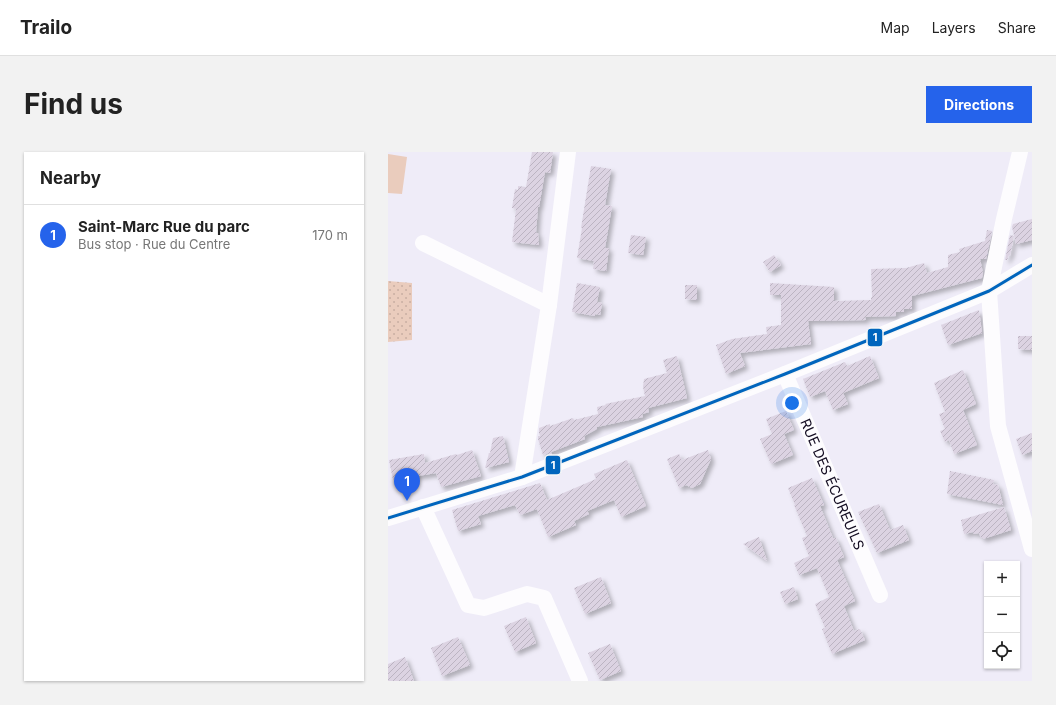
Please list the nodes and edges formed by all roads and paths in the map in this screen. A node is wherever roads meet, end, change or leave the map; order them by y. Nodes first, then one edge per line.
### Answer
1 (568, 152) edge
2 (1020, 152) edge
3 (423, 243) dead end
4 (1032, 265) edge
5 (989, 291) junction
6 (549, 305) junction
7 (785, 374) junction
8 (522, 477) junction
9 (423, 507) junction
10 (388, 518) edge
11 (1032, 549) edge
12 (880, 595) dead end
13 (580, 681) edge

1 - 6 street
2 - 5 street
3 - 6 street
4 - 5 street
5 - 7 street
5 - 11 street
6 - 8 street
7 - 8 street
7 - 12 street, RUE DES ÉCUREUILS
8 - 9 street
9 - 10 street
9 - 13 street

